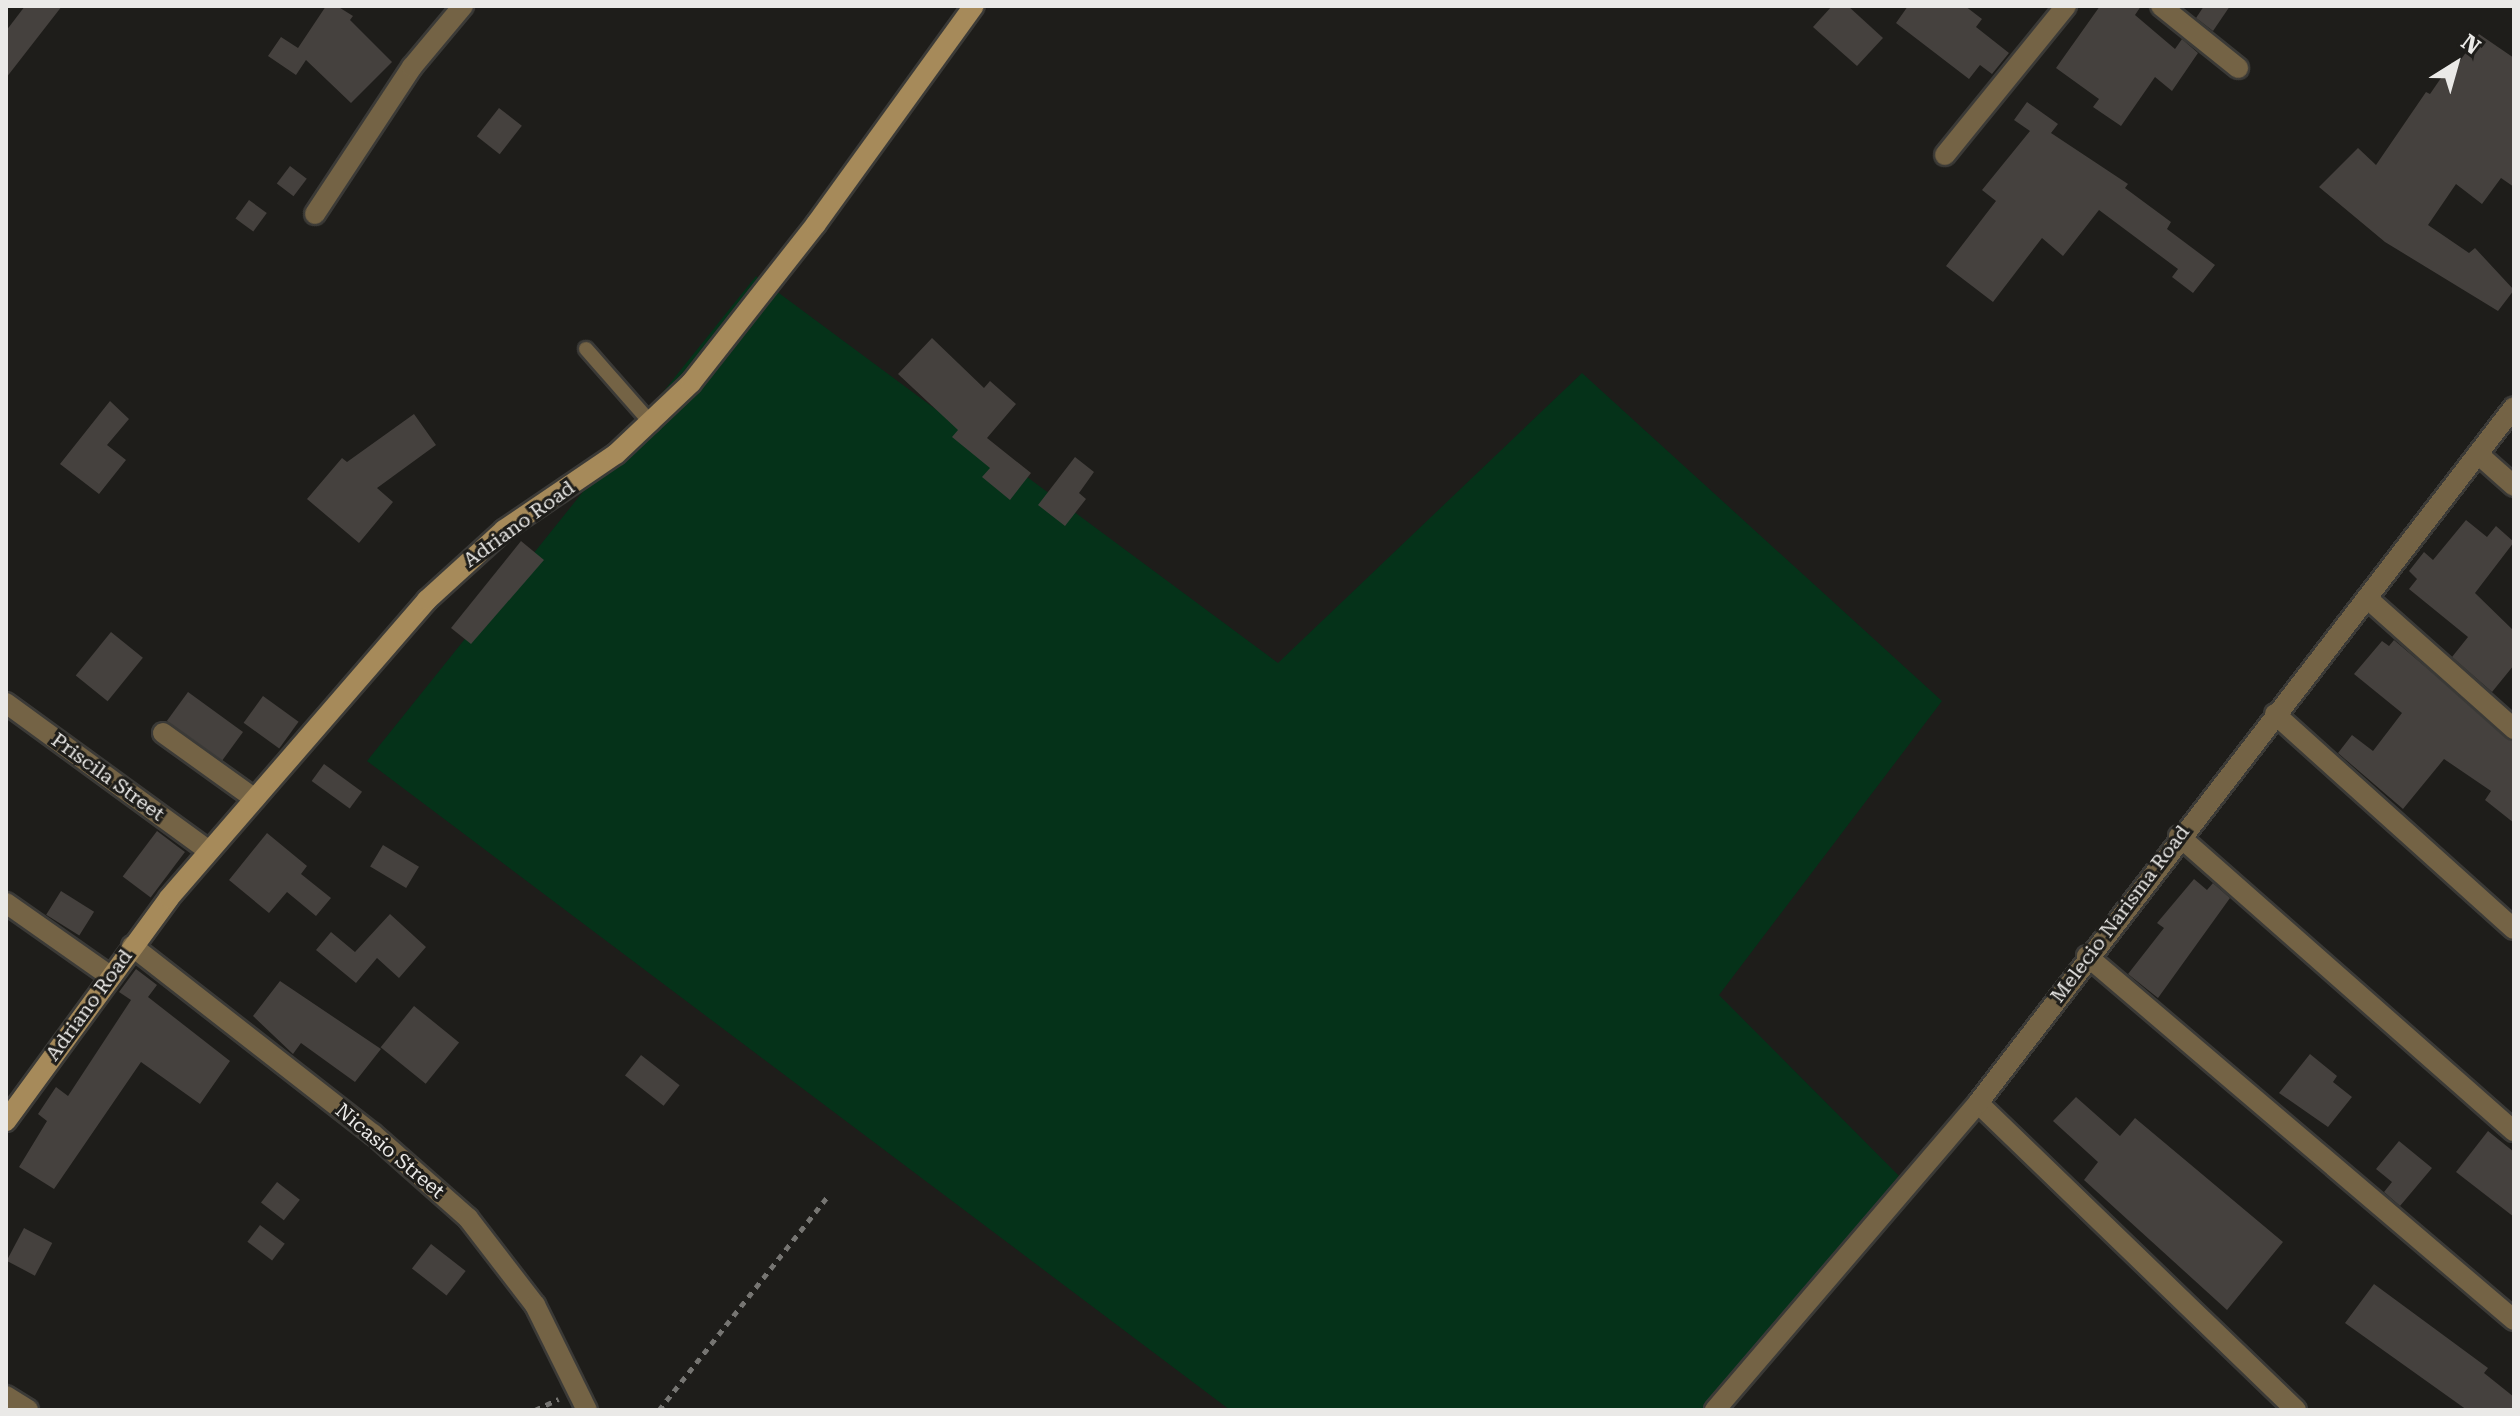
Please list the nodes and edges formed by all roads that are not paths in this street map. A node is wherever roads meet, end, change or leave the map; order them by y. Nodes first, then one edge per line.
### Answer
1 (463, 6) edge
2 (974, 6) edge
3 (2066, 6) edge
4 (2161, 6) edge
5 (2238, 68) dead end
6 (1945, 155) dead end
7 (315, 214) dead end
8 (586, 349) dead end
9 (2514, 407) edge
10 (652, 424) junction
11 (2478, 454) junction
12 (2514, 486) edge
13 (2367, 598) junction
14 (6, 703) edge
15 (2275, 714) junction
16 (2514, 729) edge
17 (163, 733) dead end
18 (255, 799) junction
19 (2179, 836) junction
20 (209, 851) junction
21 (6, 903) edge
22 (2514, 929) edge
23 (132, 946) junction
24 (2087, 956) junction
25 (110, 976) junction
26 (1978, 1103) junction
27 (6, 1121) edge
28 (2514, 1131) edge
29 (2514, 1320) edge
30 (6, 1396) edge
31 (28, 1410) edge
32 (587, 1410) edge
33 (1715, 1410) edge
34 (2296, 1410) edge

1 - 7 street
2 - 10 street, Adriano Road
3 - 6 street
4 - 5 street
8 - 10 lane
9 - 11 street, Melecio Narisma Road
10 - 18 street, Adriano Road
11 - 12 street
11 - 13 street, Melecio Narisma Road
13 - 15 street, Melecio Narisma Road
13 - 16 street
14 - 20 street, Priscila Street
15 - 19 street, Melecio Narisma Road
15 - 22 street
17 - 18 street
18 - 20 street, Adriano Road
19 - 24 street, Melecio Narisma Road
19 - 28 street
20 - 23 street, Adriano Road
21 - 25 street
23 - 25 street, Adriano Road
23 - 32 street, Nicasio Street
24 - 26 street, Melecio Narisma Road
24 - 29 street
25 - 27 street, Adriano Road
26 - 33 street, Melecio Narisma Road
26 - 34 street
30 - 31 street

